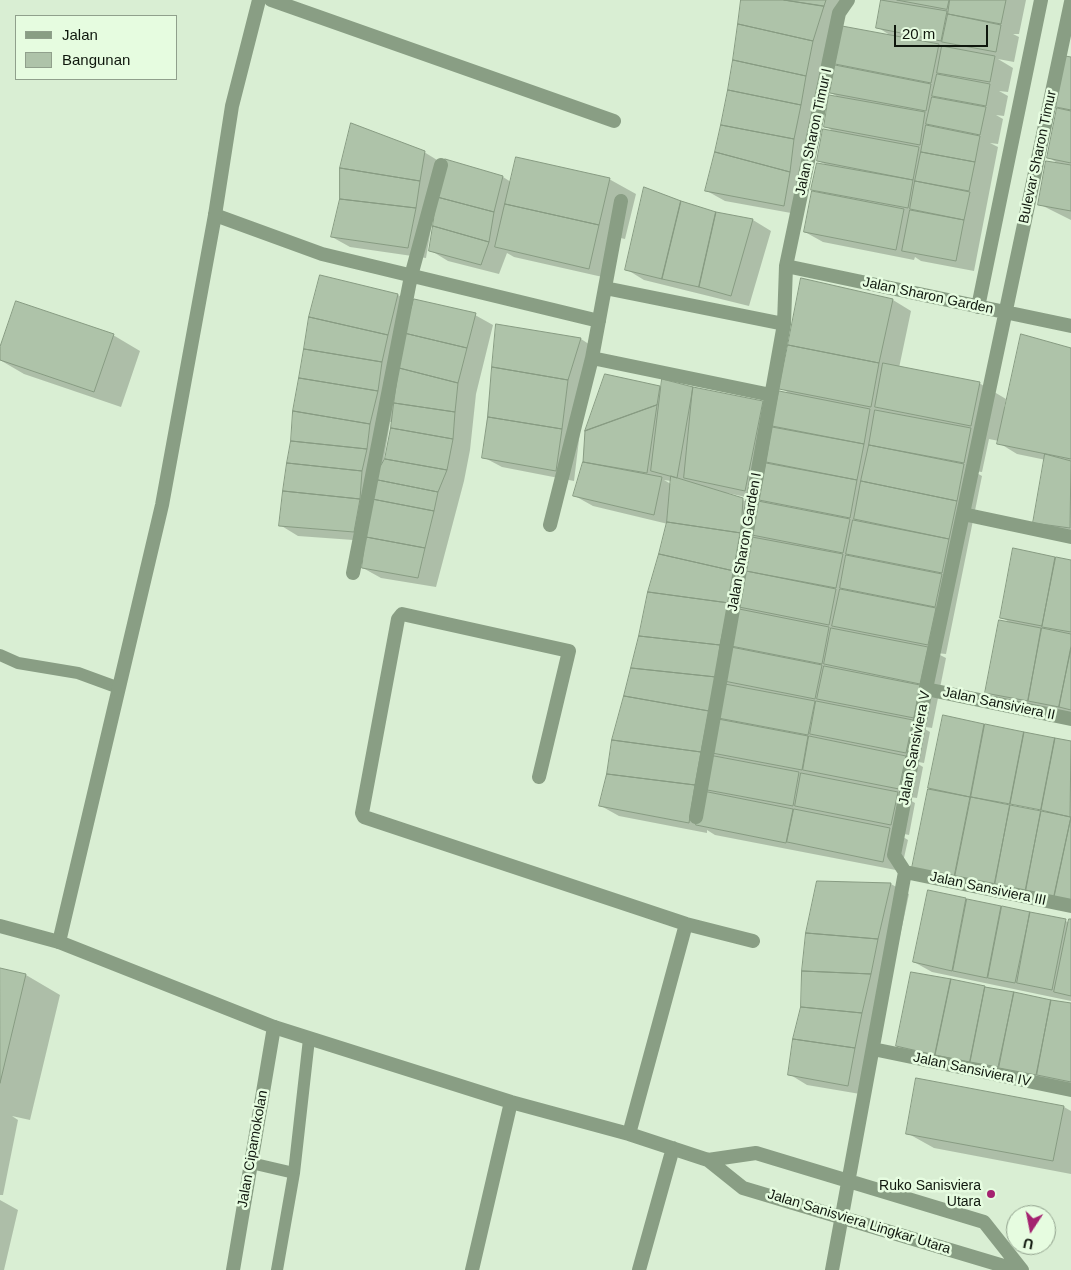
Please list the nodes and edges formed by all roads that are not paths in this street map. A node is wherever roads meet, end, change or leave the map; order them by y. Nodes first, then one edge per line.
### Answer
1 (259, 0) edge
2 (271, 0) edge
3 (848, 0) edge
4 (1041, 0) edge
5 (1071, 2) edge
6 (614, 121) dead end
7 (441, 165) dead end
8 (621, 201) dead end
9 (215, 214) junction
10 (786, 266) junction
11 (411, 276) junction
12 (605, 288) junction
13 (978, 307) junction
14 (1005, 312) junction
15 (599, 321) junction
16 (784, 324) junction
17 (1071, 326) edge
18 (592, 358) junction
19 (771, 395) junction
20 (963, 514) junction
21 (550, 525) dead end
22 (1071, 537) edge
23 (353, 573) dead end
24 (0, 655) edge
25 (119, 688) junction
26 (926, 689) junction
27 (1071, 719) edge
28 (539, 777) dead end
29 (696, 817) dead end
30 (905, 872) junction
31 (1071, 906) edge
32 (686, 924) junction
33 (0, 926) edge
34 (753, 941) dead end
35 (59, 942) junction
36 (274, 1028) junction
37 (309, 1039) junction
38 (873, 1049) junction
39 (1071, 1090) edge
40 (511, 1102) junction
41 (629, 1134) junction
42 (672, 1148) junction
43 (708, 1160) junction
44 (251, 1163) junction
45 (294, 1173) junction
46 (850, 1182) junction
47 (843, 1216) junction
48 (233, 1270) edge
49 (276, 1270) edge
50 (472, 1270) edge
51 (639, 1270) edge
52 (832, 1270) edge
53 (1017, 1270) edge
54 (1022, 1270) edge

1 - 9 street
2 - 6 street
3 - 10 street, Jalan Sharon Timur I
4 - 13 street, Bulevar Sharon Timur
5 - 14 street, Bulevar Sharon Timur
7 - 11 street
8 - 12 street
9 - 11 street
9 - 25 street
10 - 13 street, Jalan Sharon Garden
10 - 16 street, Jalan Sharon Garden I
11 - 15 street
11 - 23 street
12 - 15 street
12 - 16 street
13 - 14 street, Jalan Sharon Garden
14 - 17 street, Jalan Sharon Garden
14 - 20 street, Jalan Sansiviera V
15 - 18 street
16 - 19 street, Jalan Sharon Garden I
18 - 19 street
18 - 21 street
19 - 29 street, Jalan Sharon Garden I
20 - 22 street
20 - 26 street, Jalan Sansiviera V
24 - 25 lane
25 - 35 street
26 - 27 street, Jalan Sansiviera II
26 - 30 street, Jalan Sansiviera V
28 - 32 street
30 - 31 street, Jalan Sansiviera III
30 - 38 street
32 - 34 street
32 - 41 street
33 - 35 street, Jalan Sanisviera Lingkar Utara
35 - 36 street, Jalan Sanisviera Lingkar Utara
36 - 37 street, Jalan Sanisviera Lingkar Utara
36 - 44 street, Jalan Cipamokolan
37 - 40 street, Jalan Sanisviera Lingkar Utara
37 - 45 lane
38 - 39 street, Jalan Sansiviera IV
38 - 46 street
40 - 41 street, Jalan Sanisviera Lingkar Utara
40 - 50 street
41 - 42 street, Jalan Sanisviera Lingkar Utara
42 - 43 street, Jalan Sanisviera Lingkar Utara
42 - 51 street
43 - 46 street, Jalan Sanisviera Lingkar Utara
43 - 47 street, Jalan Sanisviera Lingkar Utara
44 - 45 lane
44 - 48 street, Jalan Cipamokolan
45 - 49 lane
46 - 47 street
46 - 54 street, Jalan Sanisviera Lingkar Utara
47 - 52 street
47 - 53 street, Jalan Sanisviera Lingkar Utara

